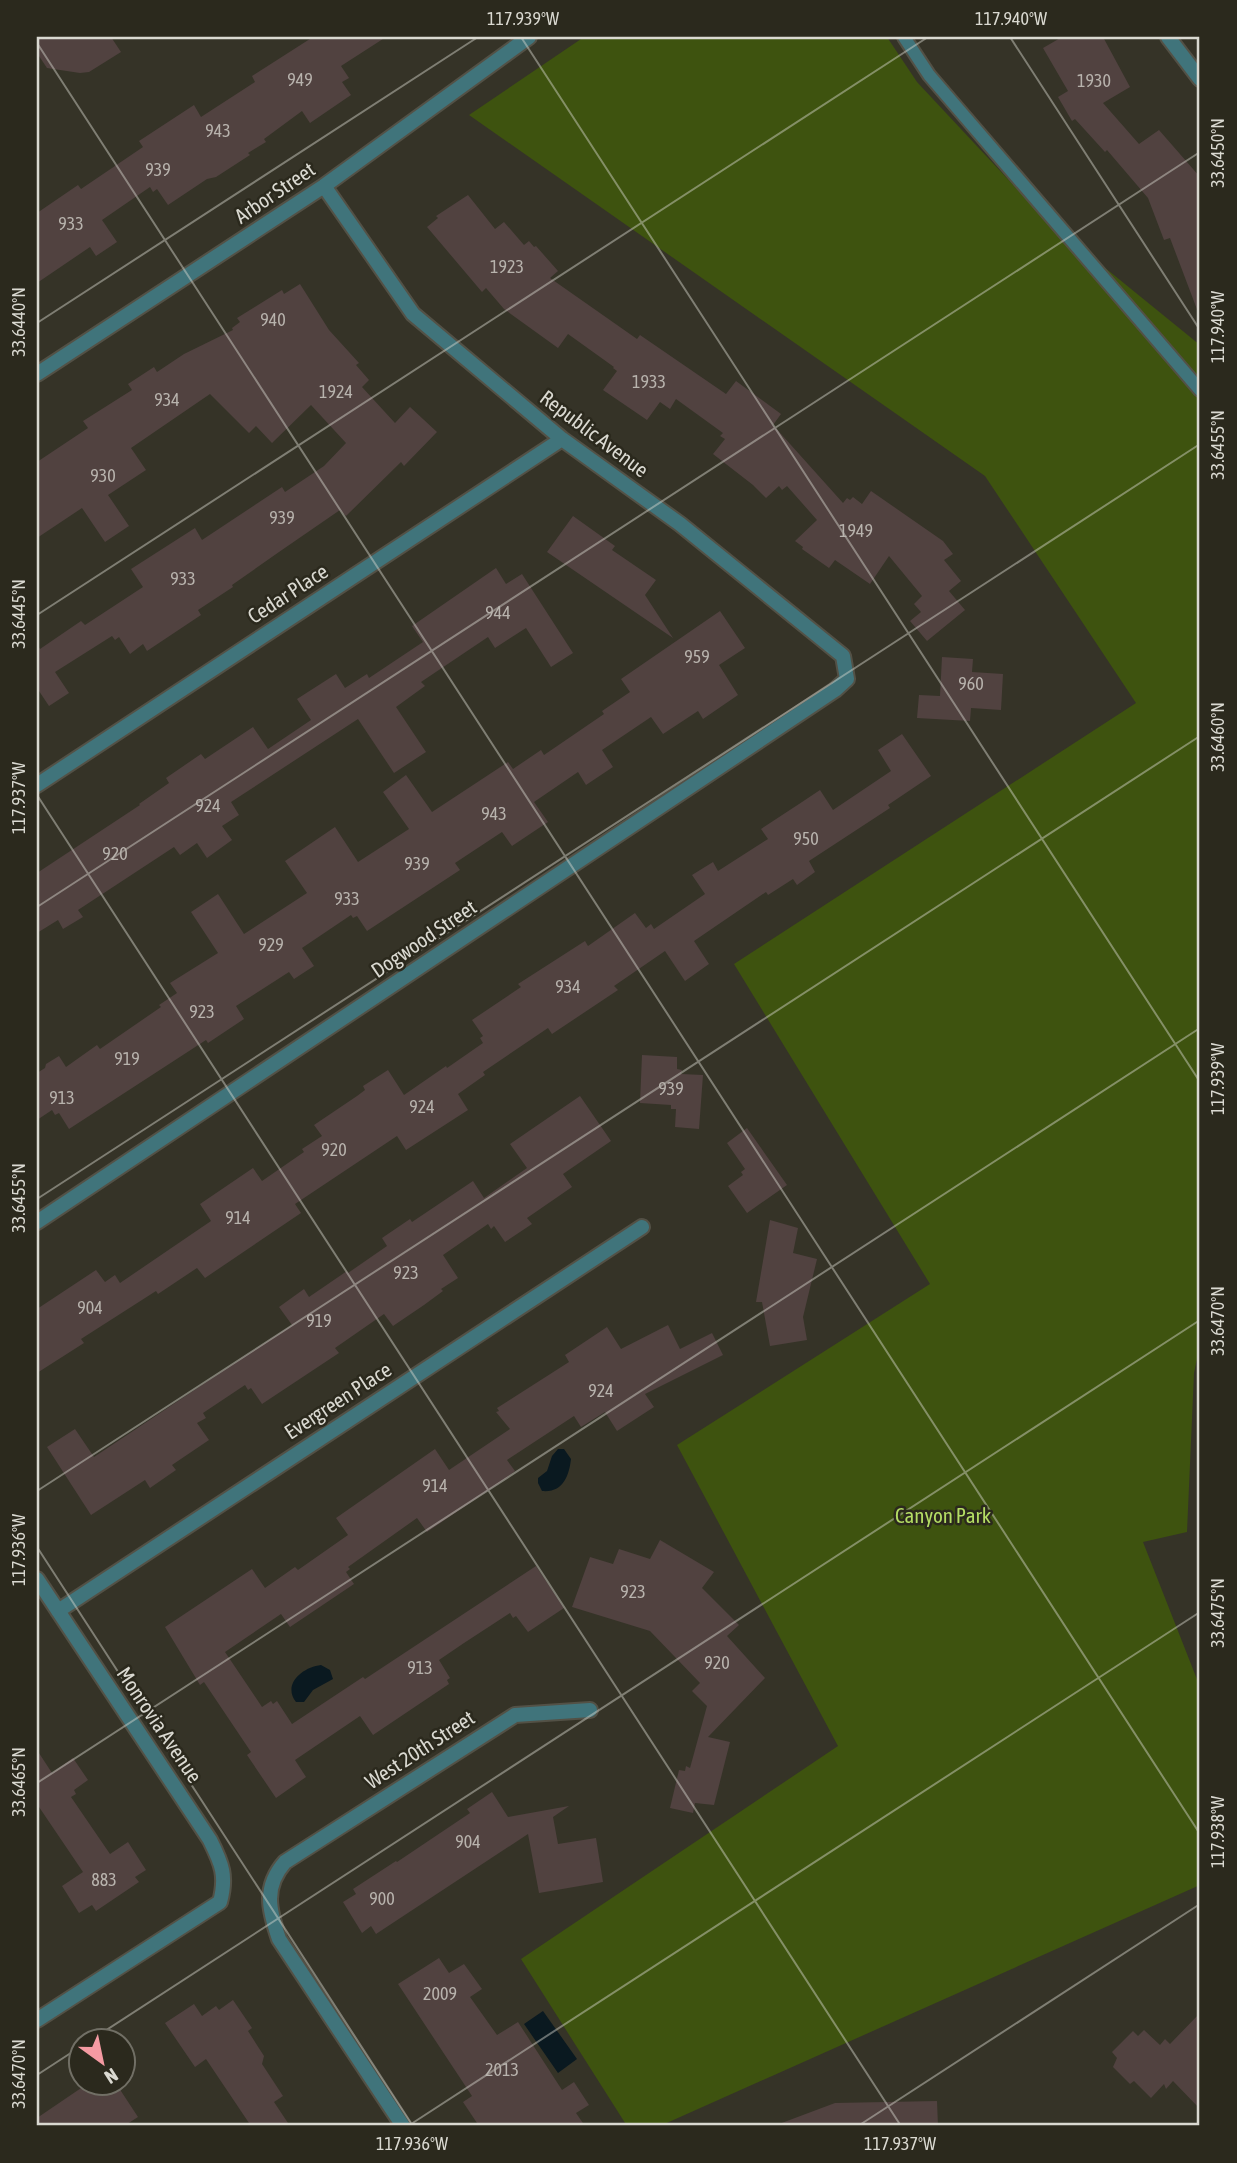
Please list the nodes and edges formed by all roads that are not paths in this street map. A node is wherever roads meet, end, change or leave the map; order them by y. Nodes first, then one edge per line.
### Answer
1 (530, 37) edge
2 (904, 37) edge
3 (1168, 37) edge
4 (1200, 79) edge
5 (324, 186) junction
6 (37, 374) edge
7 (1200, 390) edge
8 (562, 439) junction
9 (835, 690) joint
10 (37, 785) edge
11 (37, 1222) edge
12 (642, 1227) dead end
13 (37, 1579) edge
14 (58, 1611) junction
15 (590, 1710) dead end
16 (37, 2020) edge
17 (403, 2126) edge

1 - 5 street, Arbor Street
2 - 7 lane
3 - 4 street
5 - 6 street, Arbor Street
5 - 8 street, Republic Avenue
8 - 9 street, Republic Avenue
8 - 10 street, Cedar Place
9 - 11 street, Dogwood Street
12 - 14 street, Evergreen Place
13 - 14 street, Monrovia Avenue
14 - 16 street, Monrovia Avenue
15 - 17 street, West 20th Street

